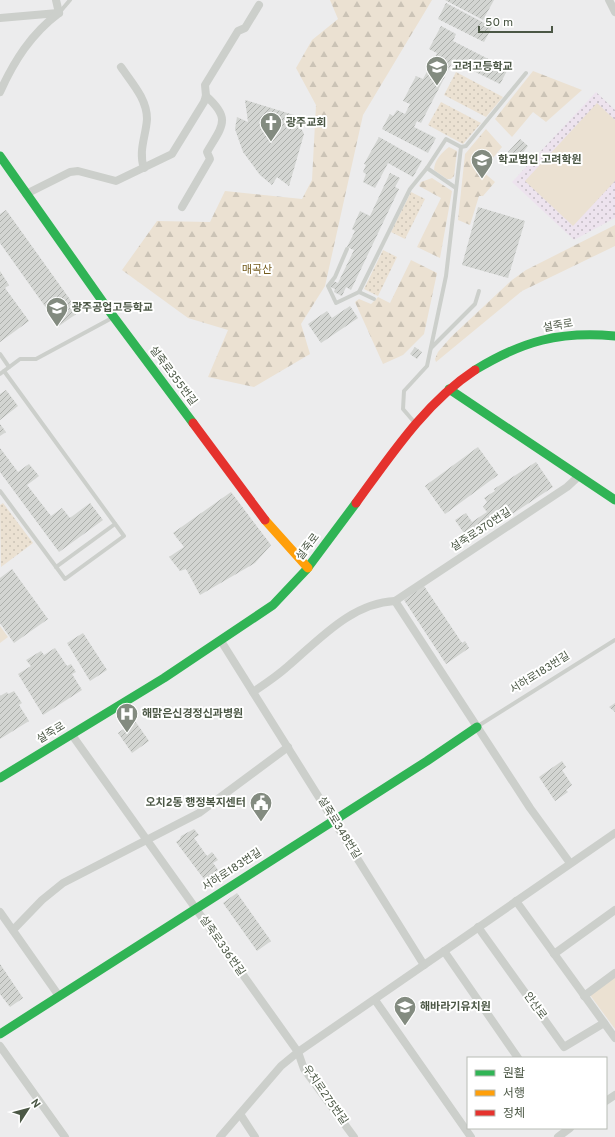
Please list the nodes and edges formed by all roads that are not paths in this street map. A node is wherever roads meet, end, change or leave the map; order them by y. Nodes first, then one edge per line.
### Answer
1 (56, 0) edge
2 (70, 0) edge
3 (609, 0) edge
4 (259, 5) dead end
5 (615, 12) edge
6 (59, 13) junction
7 (0, 18) edge
8 (121, 67) dead end
9 (526, 73) dead end
10 (0, 92) edge
11 (206, 96) junction
12 (461, 147) junction
13 (0, 156) edge
14 (144, 168) junction
15 (427, 168) junction
16 (456, 188) junction
17 (26, 194) junction
18 (182, 207) dead end
19 (347, 249) dead end
20 (359, 292) junction
21 (479, 292) dead end
22 (374, 299) dead end
23 (114, 317) junction
24 (615, 336) edge
25 (430, 348) junction
26 (0, 354) edge
27 (9, 367) junction
28 (2, 372) edge
29 (449, 389) junction
30 (417, 425) junction
31 (579, 476) junction
32 (0, 491) edge
33 (615, 500) edge
34 (115, 524) junction
35 (56, 567) junction
36 (308, 568) junction
37 (395, 601) junction
38 (615, 640) edge
39 (221, 641) junction
40 (253, 692) junction
41 (477, 727) junction
42 (72, 735) junction
43 (288, 747) junction
44 (0, 778) edge
45 (333, 820) junction
46 (615, 832) edge
47 (147, 841) junction
48 (570, 863) junction
49 (516, 901) junction
50 (195, 908) junction
51 (615, 910) edge
52 (0, 912) edge
53 (478, 927) junction
54 (13, 930) junction
55 (444, 951) junction
56 (554, 954) junction
57 (424, 964) junction
58 (615, 973) edge
59 (59, 996) junction
60 (584, 996) junction
61 (375, 1000) junction
62 (604, 1023) junction
63 (0, 1034) edge
64 (615, 1038) edge
65 (0, 1046) edge
66 (298, 1052) junction
67 (517, 1057) edge
68 (240, 1114) junction
69 (568, 1129) edge
70 (65, 1137) edge
71 (220, 1137) edge
72 (255, 1137) edge
73 (354, 1137) edge
74 (471, 1137) edge
75 (558, 1137) edge

1 - 6 street
2 - 6 lane
3 - 5 street
4 - 11 street
6 - 7 street
6 - 10 street
8 - 14 street
9 - 12 lane
11 - 14 street
11 - 18 street
12 - 15 lane
12 - 16 lane
13 - 17 street, 설죽로355번길
14 - 17 street
15 - 16 lane
15 - 20 lane
16 - 25 lane
17 - 23 street, 설죽로355번길
19 - 20 lane
20 - 22 lane
21 - 25 lane
23 - 27 lane
23 - 36 street, 설죽로355번길
24 - 29 street, 설죽로
25 - 30 lane
26 - 27 lane
27 - 28 lane
28 - 34 lane
29 - 30 street, 설죽로
29 - 31 street
30 - 36 street, 설죽로
31 - 33 street
31 - 37 street, 설죽로370번길
32 - 35 lane
34 - 35 lane
34 - 35 lane
36 - 39 street, 설죽로
37 - 40 street
37 - 41 street
38 - 41 lane, 서하로183번길
39 - 40 street, 설죽로348번길
39 - 42 street, 설죽로
40 - 43 street, 설죽로348번길
41 - 45 street, 서하로183번길
41 - 48 street
42 - 44 street, 설죽로
42 - 47 street, 설죽로336번길
43 - 45 street, 설죽로348번길
43 - 47 street
45 - 50 street, 서하로183번길
45 - 57 street, 설죽로348번길
46 - 48 street
47 - 50 street, 설죽로336번길
47 - 54 street
48 - 49 street
49 - 53 street
49 - 56 street
50 - 59 street, 서하로183번길
50 - 66 street, 설죽로336번길
51 - 56 street
52 - 54 street
53 - 55 street
53 - 62 street, 안산로
54 - 59 street
55 - 57 street
55 - 67 street
56 - 60 street
57 - 61 street
58 - 60 street
59 - 63 street, 서하로183번길
60 - 62 street
61 - 66 street
61 - 74 street
62 - 64 street
65 - 70 street
66 - 68 street
66 - 73 street, 우치로275번길
68 - 71 street
68 - 72 street
69 - 75 street

